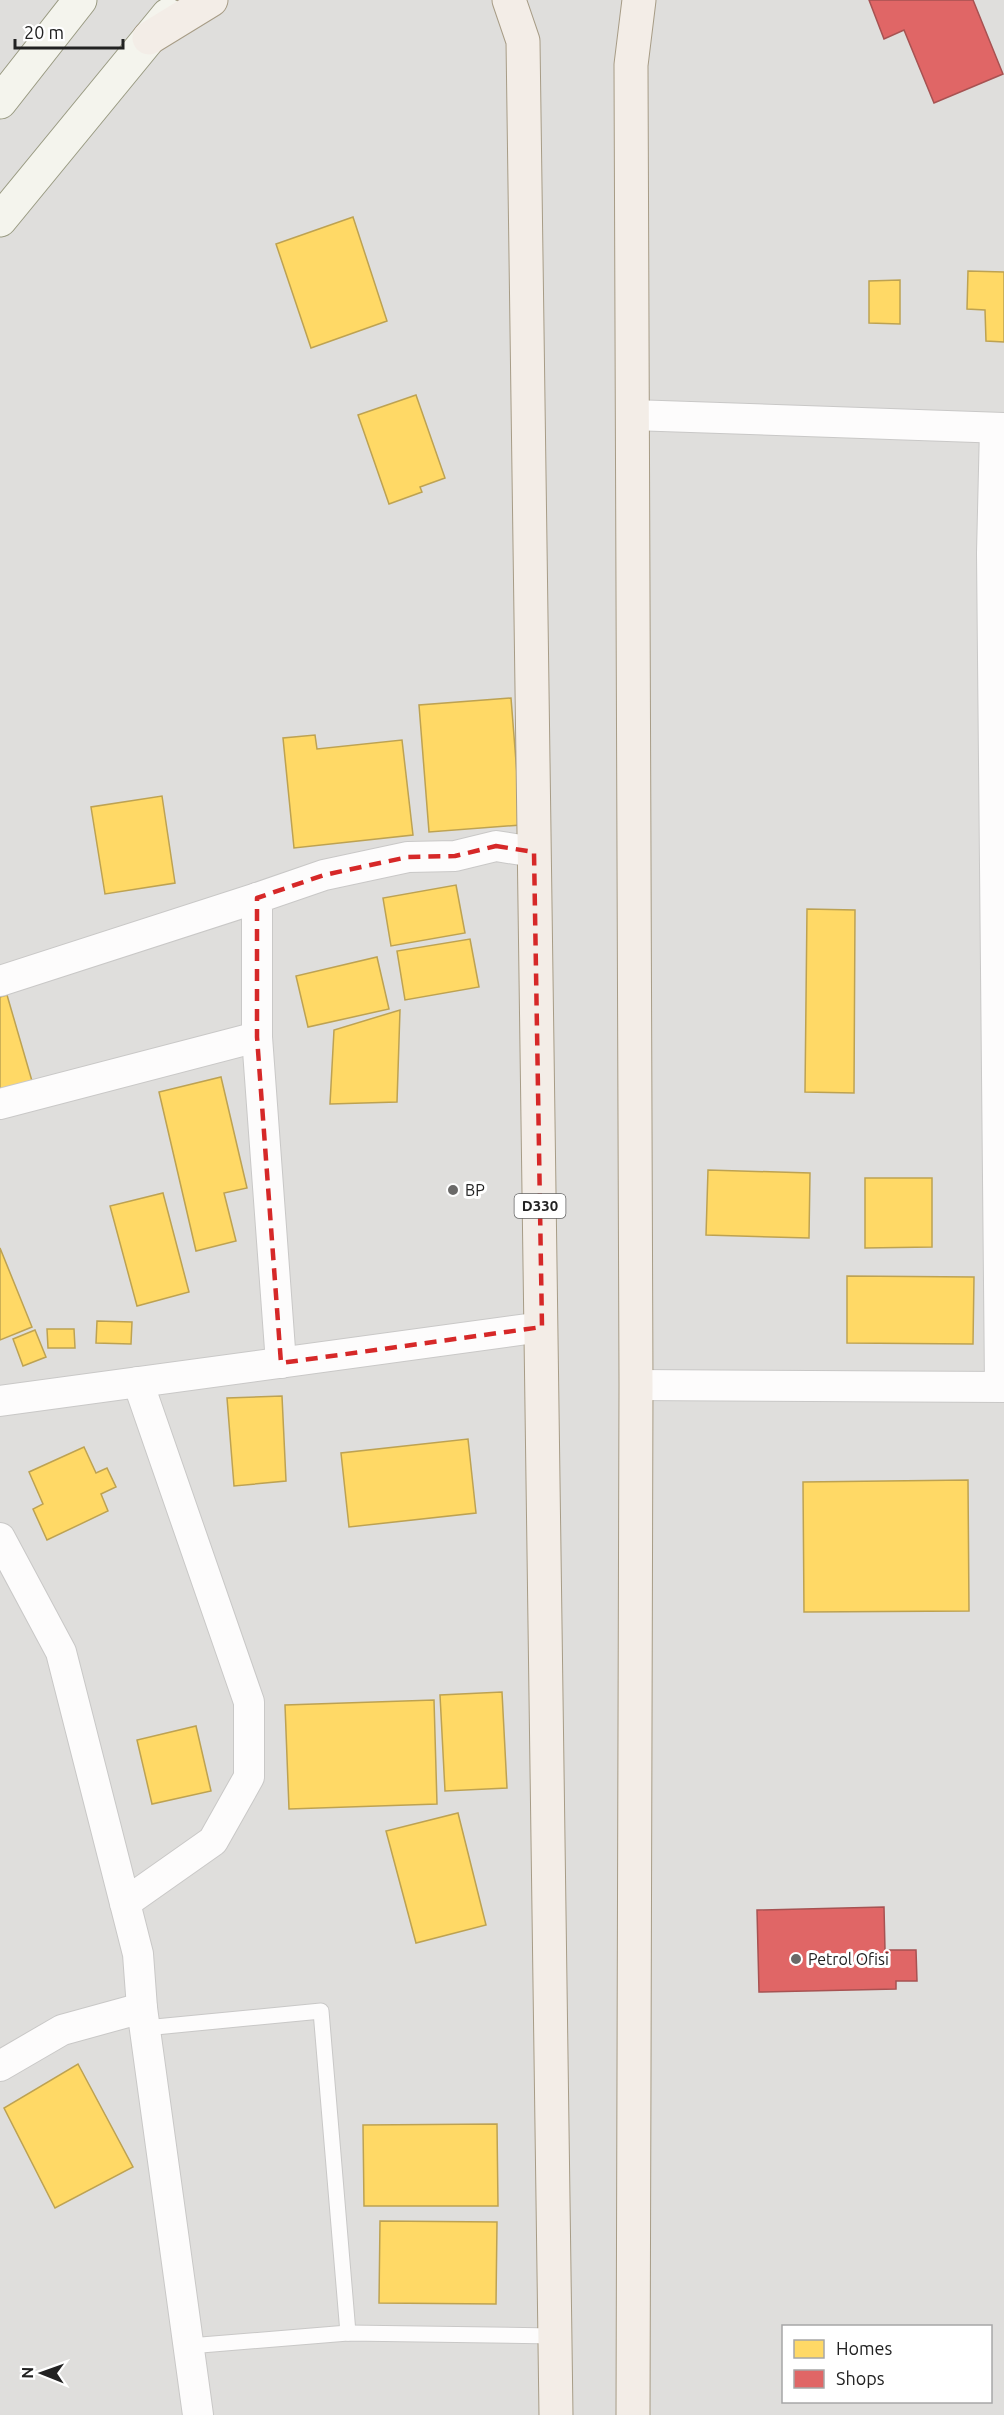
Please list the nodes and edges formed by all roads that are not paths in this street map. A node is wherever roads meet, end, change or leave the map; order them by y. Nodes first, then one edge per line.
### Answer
1 (80, 0) edge
2 (180, 0) edge
3 (211, 0) edge
4 (497, 0) edge
5 (509, 0) edge
6 (639, 0) edge
7 (149, 38) junction
8 (523, 41) junction
9 (0, 102) edge
10 (0, 220) edge
11 (632, 415) junction
12 (999, 428) edge
13 (998, 552) edge
14 (534, 852) junction
15 (257, 898) junction
16 (1000, 912) edge
17 (0, 981) edge
18 (257, 1037) junction
19 (0, 1104) edge
20 (542, 1327) junction
21 (281, 1363) junction
22 (138, 1382) junction
23 (636, 1385) junction
24 (1002, 1386) edge
25 (0, 1401) edge
26 (0, 1538) edge
27 (125, 1903) junction
28 (144, 2018) junction
29 (0, 2066) edge
30 (348, 2333) junction
31 (555, 2336) junction
32 (189, 2346) junction
33 (198, 2415) edge
34 (556, 2415) edge
35 (633, 2415) edge

1 - 9 main road
2 - 7 main road
3 - 7 main road
4 - 8 main road
5 - 8 main road, D330
6 - 11 main road
7 - 10 main road
8 - 14 main road, D330
11 - 12 street
11 - 23 main road
12 - 13 street
13 - 16 street
14 - 15 street
14 - 20 main road, D330
15 - 17 street
15 - 18 street
16 - 24 street
18 - 19 street
18 - 21 street
20 - 21 street
20 - 31 main road, D330
21 - 22 street
22 - 25 street
22 - 27 street
23 - 24 street
23 - 35 main road
26 - 27 street
27 - 28 street
28 - 29 street
28 - 30 lane
28 - 32 street
30 - 31 lane
30 - 32 lane
31 - 34 main road, D330
32 - 33 street

